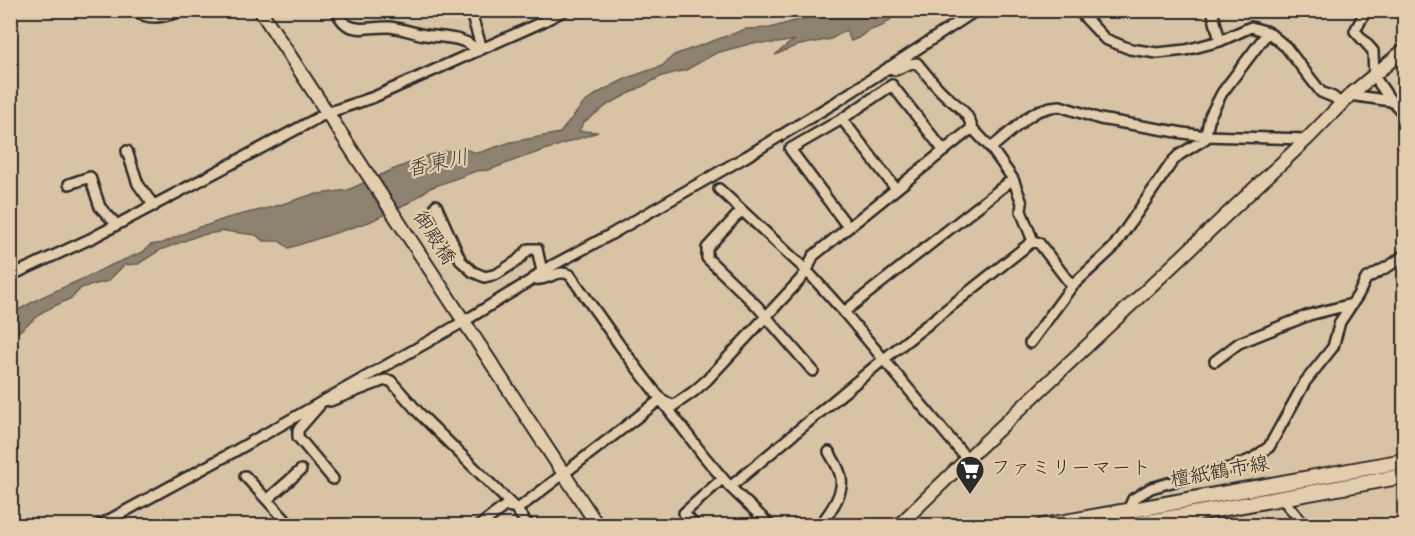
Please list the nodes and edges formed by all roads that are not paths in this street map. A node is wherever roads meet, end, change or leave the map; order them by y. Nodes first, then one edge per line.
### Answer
1 (134, 10) edge
2 (186, 10) edge
3 (260, 10) edge
4 (336, 10) edge
5 (470, 10) edge
6 (565, 10) edge
7 (977, 10) edge
8 (1078, 10) edge
9 (1212, 10) edge
10 (1366, 10) edge
11 (1268, 32) junction
12 (1220, 41) junction
13 (480, 50) junction
14 (1404, 50) edge
15 (888, 67) junction
16 (1374, 76) junction
17 (1346, 99) junction
18 (1391, 101) junction
19 (1404, 115) edge
20 (329, 117) junction
21 (842, 119) junction
22 (972, 128) junction
23 (1206, 136) junction
24 (1307, 139) junction
25 (991, 148) junction
26 (127, 151) dead end
27 (944, 151) junction
28 (1013, 179) junction
29 (69, 183) dead end
30 (719, 189) dead end
31 (896, 189) junction
32 (436, 205) dead end
33 (154, 206) junction
34 (741, 211) junction
35 (117, 225) junction
36 (848, 227) junction
37 (1033, 241) junction
38 (1404, 255) edge
39 (542, 271) junction
40 (807, 271) junction
41 (10, 276) edge
42 (533, 279) junction
43 (1072, 286) junction
44 (1352, 304) junction
45 (844, 312) junction
46 (766, 316) junction
47 (462, 320) junction
48 (1029, 343) dead end
49 (884, 359) junction
50 (1215, 361) dead end
51 (813, 371) dead end
52 (661, 399) junction
53 (322, 402) junction
54 (828, 452) dead end
55 (967, 459) junction
56 (1404, 461) edge
57 (301, 470) dead end
58 (564, 475) junction
59 (245, 476) dead end
60 (1404, 476) edge
61 (333, 479) dead end
62 (722, 479) junction
63 (730, 487) junction
64 (1281, 497) junction
65 (267, 500) junction
66 (515, 508) junction
67 (1128, 510) junction
68 (98, 525) edge
69 (291, 525) edge
70 (479, 525) edge
71 (529, 525) edge
72 (598, 525) edge
73 (694, 525) edge
74 (771, 525) edge
75 (819, 525) edge
76 (898, 525) edge
77 (1043, 525) edge
78 (1126, 525) edge
79 (1305, 525) edge

1 - 2 street
3 - 20 street, 御殿橋
4 - 13 street
5 - 13 street
6 - 13 street
7 - 15 street
8 - 12 street
9 - 12 street
10 - 16 street
11 - 12 street
11 - 17 street
11 - 23 street
13 - 20 street
14 - 16 street
15 - 22 street
15 - 39 street
16 - 17 street
16 - 18 street
17 - 18 street
17 - 24 street
18 - 19 street
20 - 33 street
20 - 47 street, 御殿橋
21 - 27 street
21 - 31 street
21 - 36 street
22 - 25 street
22 - 27 street
23 - 24 street
23 - 25 street
23 - 43 street
24 - 55 street
25 - 28 street
26 - 33 street
27 - 31 street
28 - 37 street
28 - 45 street
29 - 35 street
30 - 34 street
31 - 36 street
32 - 39 street
33 - 35 street
34 - 40 street
34 - 46 street
35 - 41 street
36 - 40 street
37 - 43 street
37 - 49 street
38 - 44 street
39 - 42 street
40 - 45 street
40 - 46 street
42 - 47 street
42 - 52 street
43 - 48 street
44 - 50 street
44 - 67 street
45 - 49 street
46 - 51 street
46 - 52 street
47 - 53 street
47 - 58 street, 御殿橋
49 - 55 street
49 - 63 street
52 - 58 street
52 - 62 street
53 - 61 street
53 - 66 street
53 - 68 street
54 - 75 street
55 - 76 street
56 - 67 main road, 檀紙鶴市線
57 - 65 street
58 - 66 street
58 - 72 street, 御殿橋
59 - 65 street
60 - 64 main road, 檀紙鶴市線
62 - 63 street
62 - 73 street
63 - 74 street
64 - 78 main road, 檀紙鶴市線
64 - 79 street
65 - 69 street
66 - 70 street
66 - 71 street
67 - 77 main road, 檀紙鶴市線

